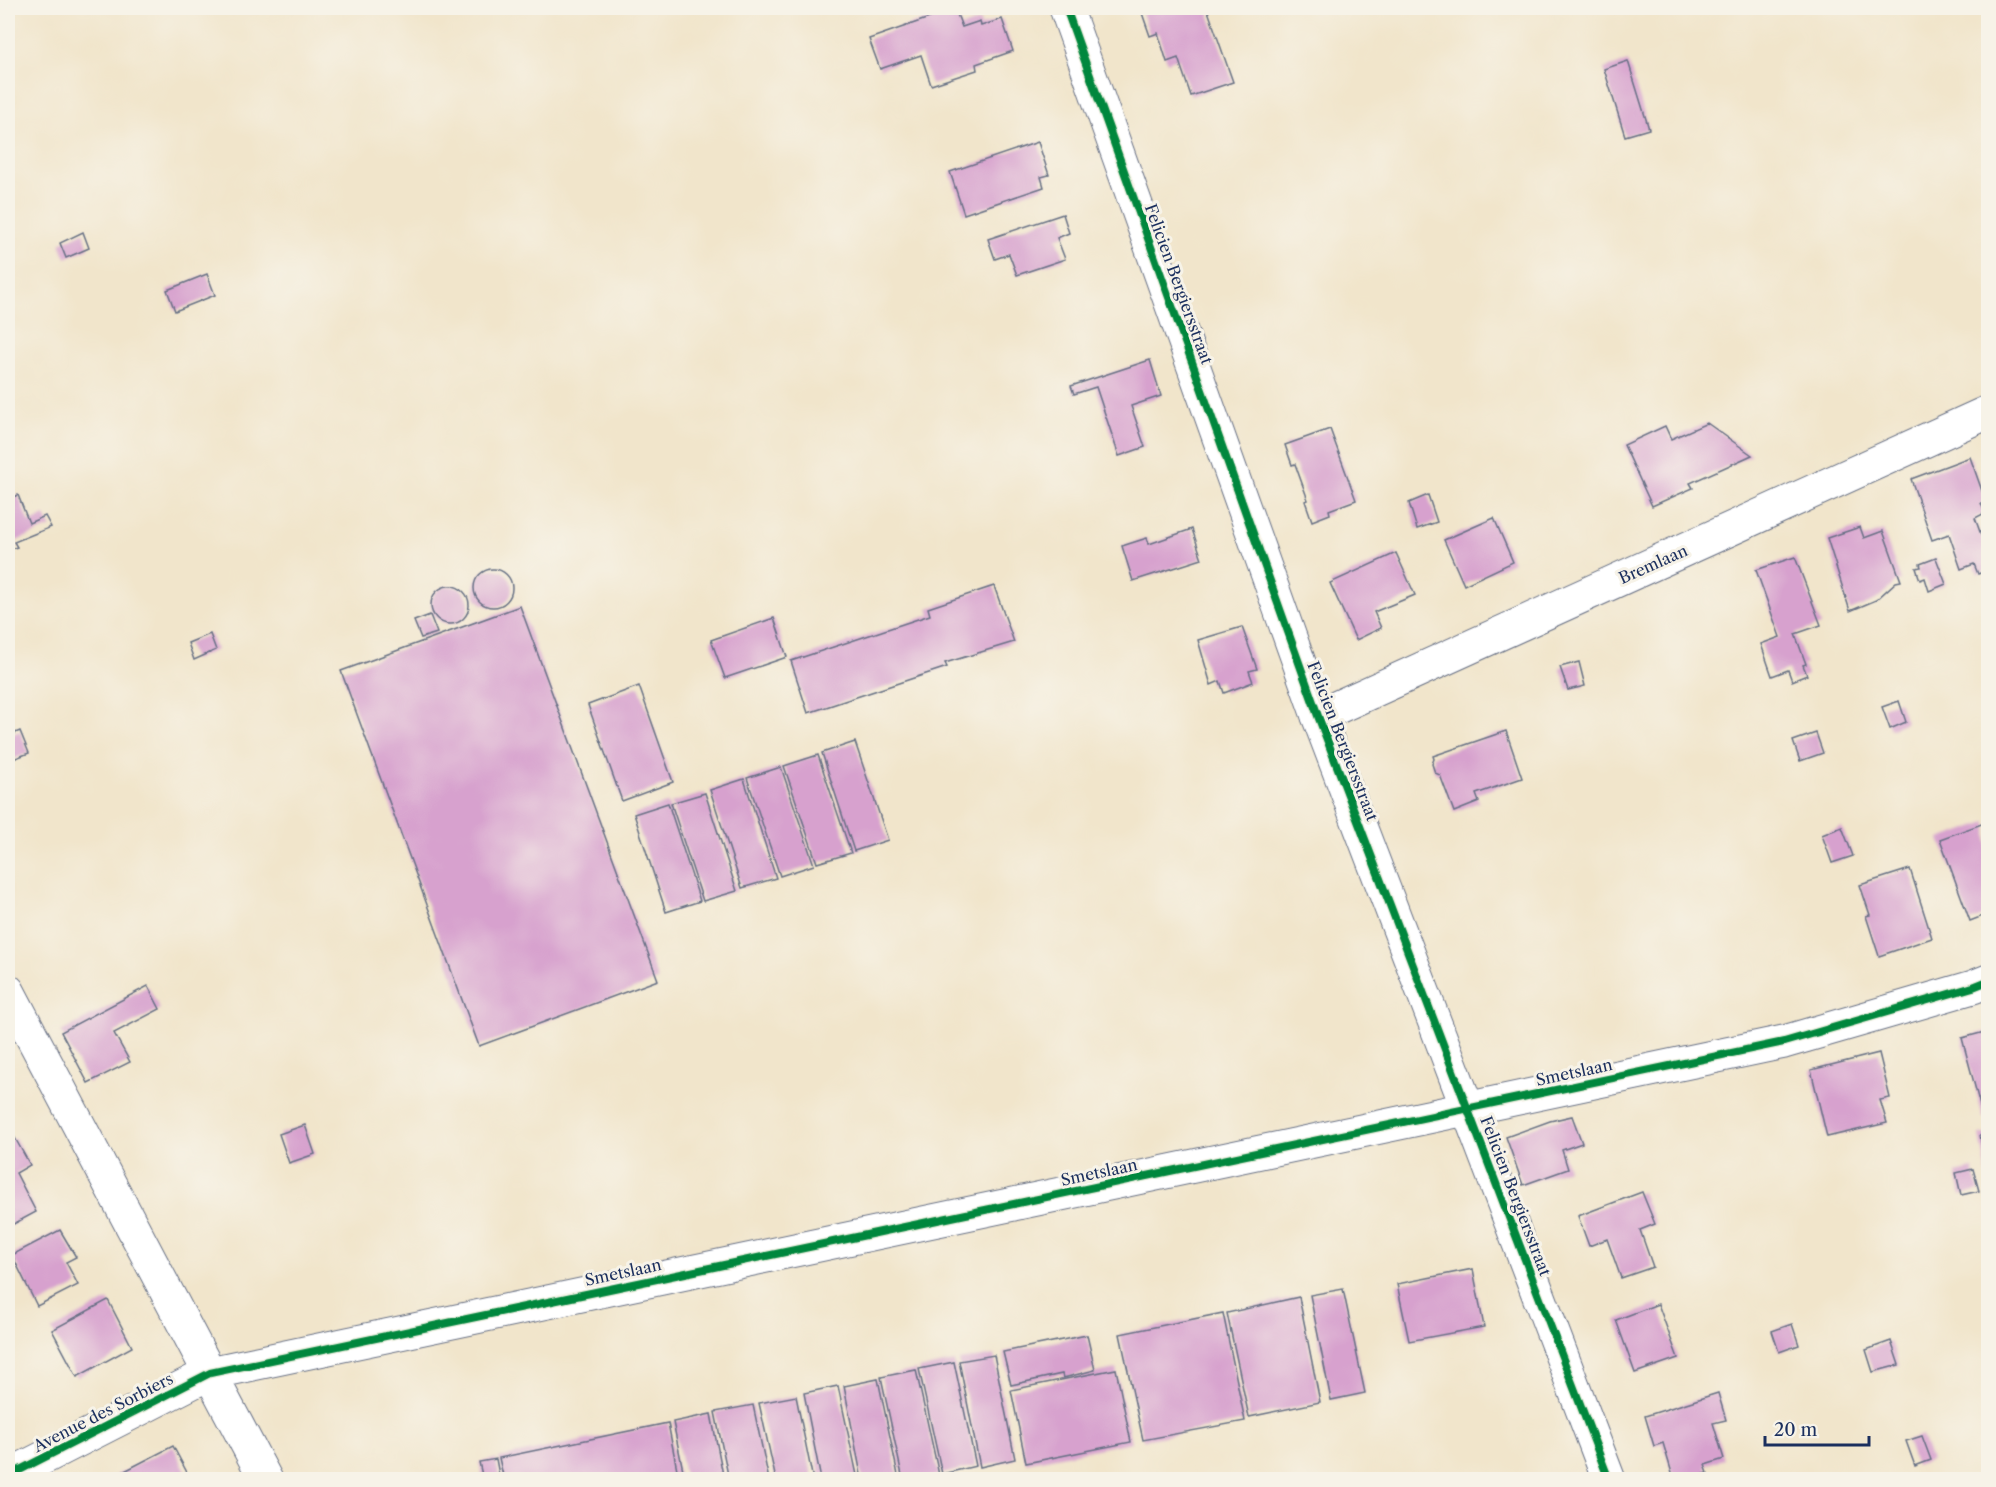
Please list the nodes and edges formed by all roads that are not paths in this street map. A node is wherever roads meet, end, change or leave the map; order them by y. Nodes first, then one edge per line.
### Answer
1 (1066, 8) edge
2 (1989, 412) edge
3 (1318, 716) junction
4 (1989, 981) edge
5 (8, 992) edge
6 (1468, 1108) junction
7 (210, 1373) junction
8 (8, 1476) edge
9 (266, 1479) edge
10 (1609, 1479) edge

1 - 3 street, Felicien Bergiersstraat
2 - 3 street, Bremlaan
3 - 6 street, Felicien Bergiersstraat
4 - 6 street, Smetslaan
5 - 7 street
6 - 7 street, Smetslaan
6 - 10 street, Felicien Bergiersstraat
7 - 8 street, Avenue des Sorbiers
7 - 9 street

